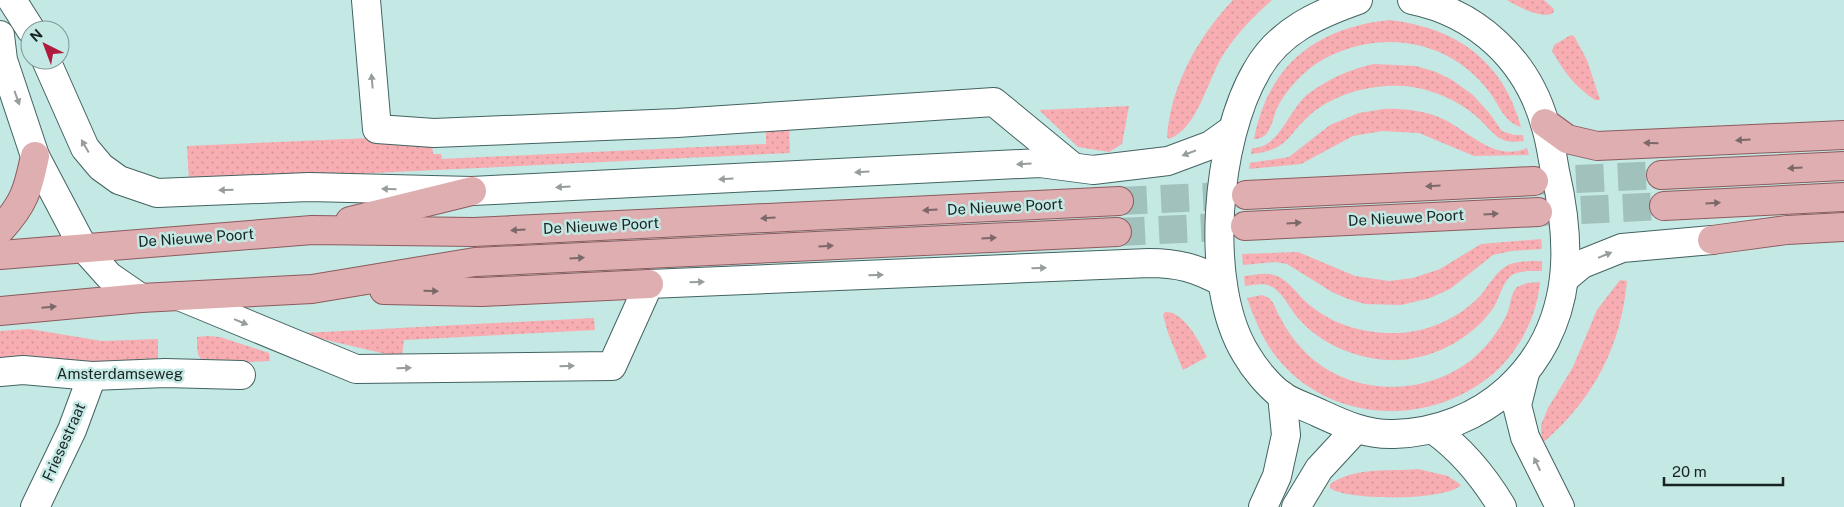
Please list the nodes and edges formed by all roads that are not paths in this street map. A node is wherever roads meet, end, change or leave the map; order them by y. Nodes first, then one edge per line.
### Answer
1 (12, 0) edge
2 (1305, 0) edge
3 (1358, 0) edge
4 (1412, 0) edge
5 (366, 2) edge
6 (24, 20) edge
7 (1296, 27) junction
8 (0, 35) edge
9 (50, 70) edge
10 (1545, 123) junction
11 (1232, 130) junction
12 (1844, 135) edge
13 (35, 156) junction
14 (1844, 166) edge
15 (1073, 167) junction
16 (1661, 175) tunnel mouth
17 (1534, 181) tunnel mouth
18 (472, 191) junction
19 (1246, 195) tunnel mouth
20 (1844, 197) edge
21 (1119, 201) tunnel mouth
22 (1664, 206) tunnel mouth
23 (1538, 212) tunnel mouth
24 (1245, 226) tunnel mouth
25 (1844, 227) edge
26 (0, 230) edge
27 (312, 230) junction
28 (1117, 232) tunnel mouth
29 (1712, 240) joint
30 (83, 247) junction
31 (0, 255) edge
32 (1564, 279) junction
33 (1222, 282) junction
34 (649, 284) junction
35 (312, 289) junction
36 (179, 296) junction
37 (142, 298) junction
38 (0, 311) edge
39 (0, 372) edge
40 (1524, 374) junction
41 (241, 375) dead end
42 (92, 376) junction
43 (1282, 396) junction
44 (1356, 429) junction
45 (1434, 430) junction
46 (35, 507) edge
47 (1263, 507) edge
48 (1296, 507) edge
49 (1502, 507) edge
50 (1560, 507) edge

1 - 6 street
2 - 7 street
3 - 7 street
4 - 10 street
15 -> 5 street
7 - 11 street
8 -> 13 street
18 -> 9 street
12 -> 10 main road
10 - 32 street
11 -> 15 street
11 - 33 street
13 - 26 main road
13 - 30 street
14 -> 16 main road
15 -> 18 street
17 -> 19 main road, De Nieuwe Poort
18 - 27 main road
22 -> 20 main road
21 -> 27 main road, De Nieuwe Poort
24 -> 23 main road, De Nieuwe Poort
25 - 29 main road
27 - 30 main road, De Nieuwe Poort
35 -> 28 main road, De Nieuwe Poort
32 -> 29 street
30 - 31 main road
30 - 37 street
32 - 40 street
34 -> 33 street
33 - 43 street
35 -> 34 main road
36 -> 34 street, De Nieuwe Poort
35 - 36 main road, De Nieuwe Poort
36 - 37 main road, De Nieuwe Poort
38 -> 37 main road
39 - 42 street, Amsterdamseweg
40 - 45 street
50 -> 40 street
41 - 42 street, Amsterdamseweg
42 - 46 street, Friesestraat
43 - 44 street
43 - 47 street
44 - 45 street
44 - 48 street
45 - 49 street

